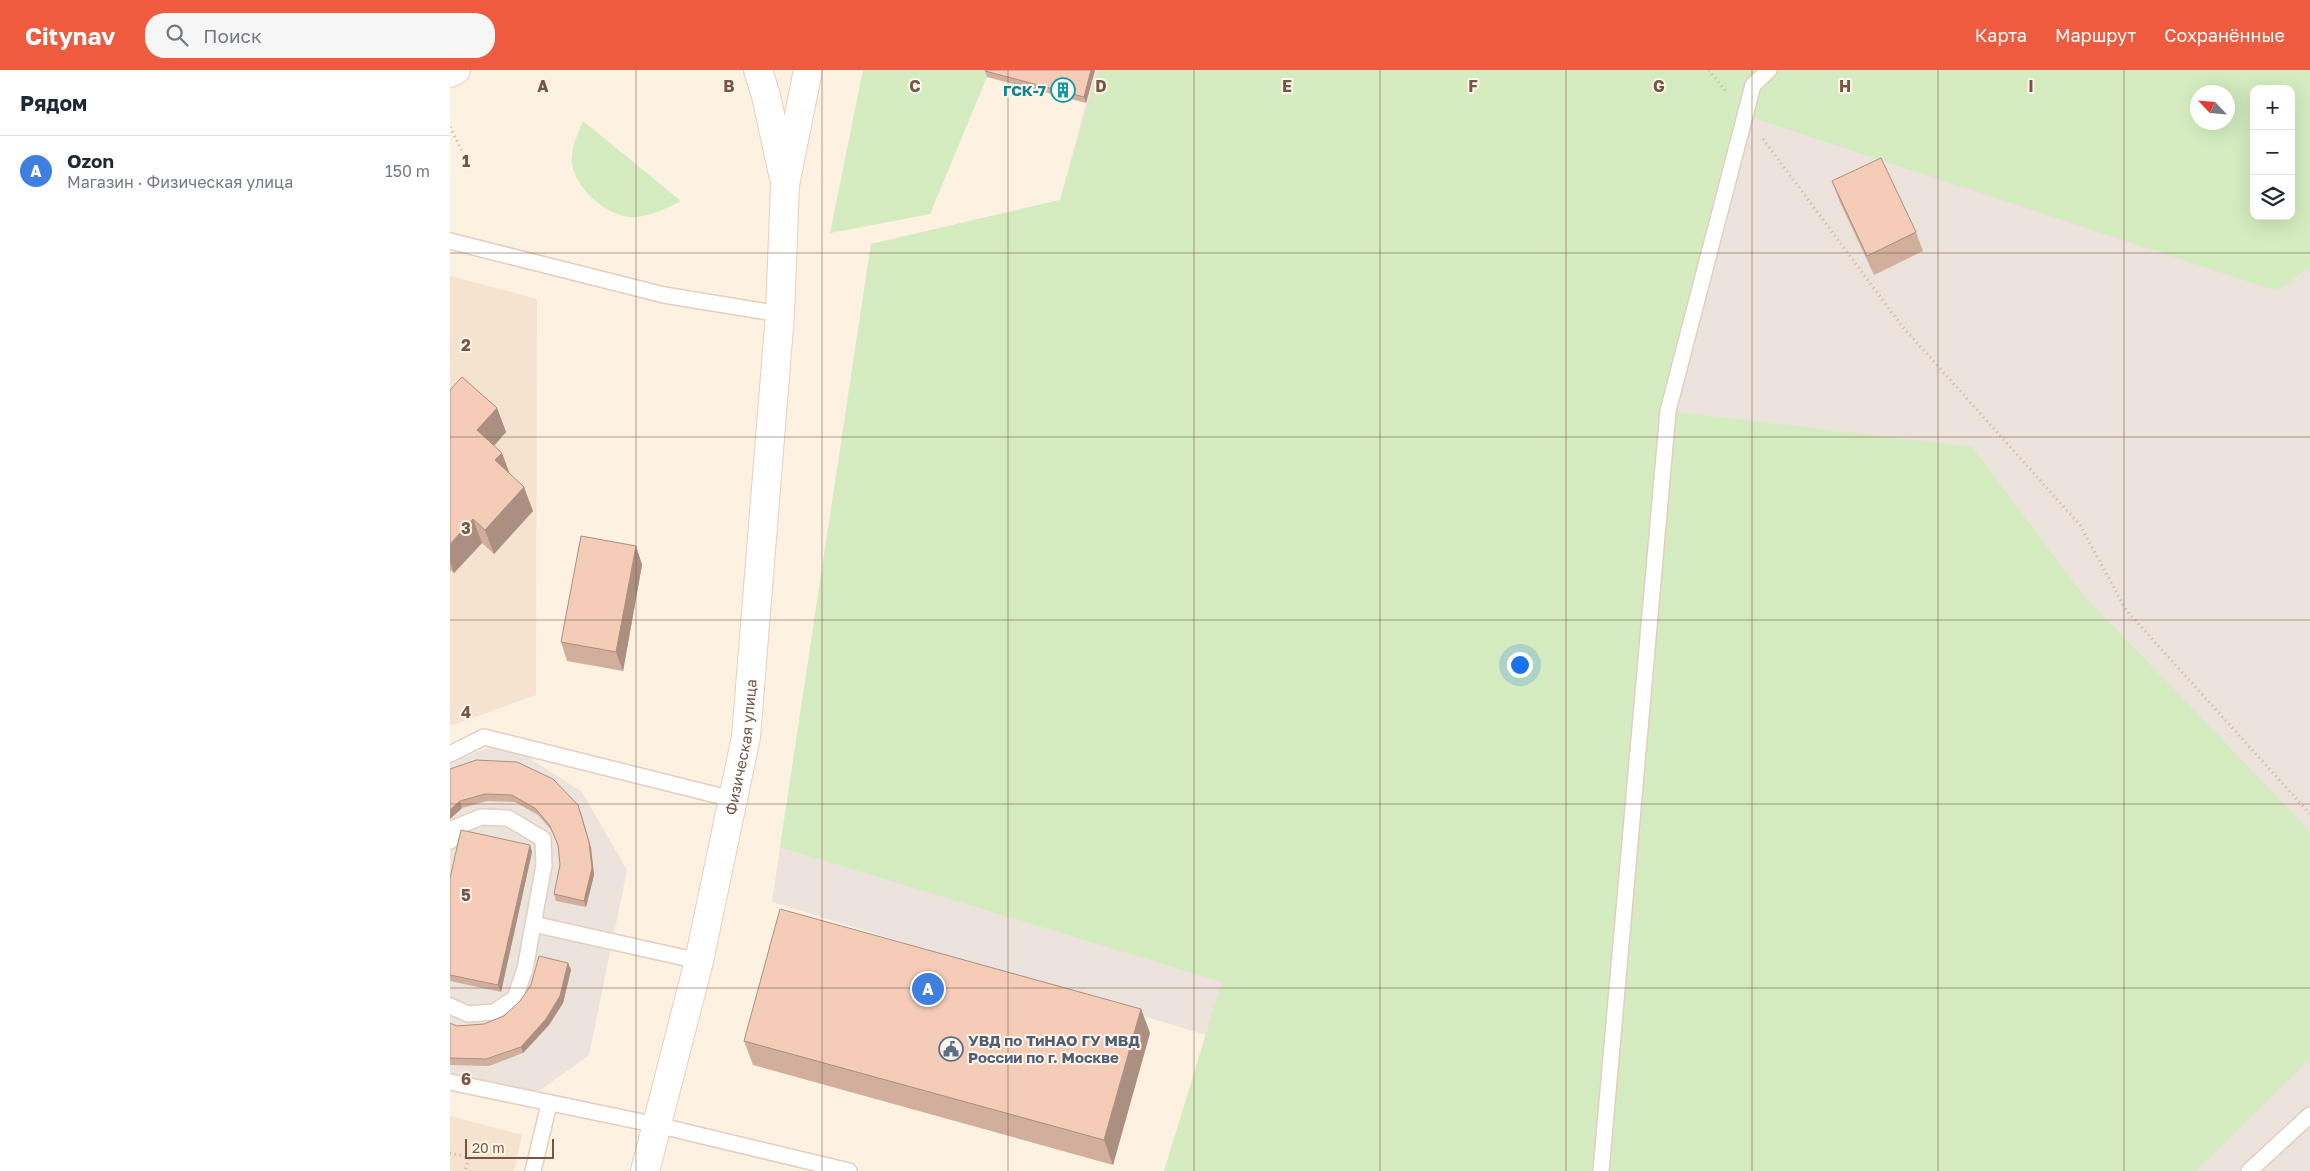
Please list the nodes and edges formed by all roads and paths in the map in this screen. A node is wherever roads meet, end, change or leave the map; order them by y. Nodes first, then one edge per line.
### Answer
1 (456, 70) edge
2 (758, 70) edge
3 (808, 70) edge
4 (1709, 70) edge
5 (1769, 70) edge
6 (450, 73) edge
7 (1745, 115) junction
8 (450, 127) edge
9 (466, 159) dead end
10 (785, 185) junction
11 (450, 242) edge
12 (780, 314) junction
13 (450, 754) edge
14 (732, 799) junction
15 (2310, 814) edge
16 (450, 841) edge
17 (533, 924) junction
18 (699, 961) junction
19 (450, 1006) edge
20 (450, 1082) edge
21 (549, 1104) junction
22 (2310, 1114) edge
23 (657, 1125) junction
24 (450, 1153) edge
25 (466, 1171) edge
26 (533, 1171) edge
27 (645, 1171) edge
28 (850, 1171) edge
29 (1601, 1171) edge
30 (2249, 1171) edge

1 - 6 street
2 - 10 street
3 - 10 street
4 - 7 path
5 - 7 lane
7 - 15 path
7 - 29 lane
8 - 9 path
10 - 12 street, Физическая улица
11 - 12 lane
12 - 14 street, Физическая улица
13 - 14 lane
14 - 18 street, Физическая улица
16 - 17 lane
17 - 18 lane
17 - 19 lane
18 - 23 street, Физическая улица
20 - 21 lane
21 - 23 lane
21 - 26 lane
22 - 30 lane
23 - 27 street, Физическая улица
23 - 28 lane
24 - 25 path

